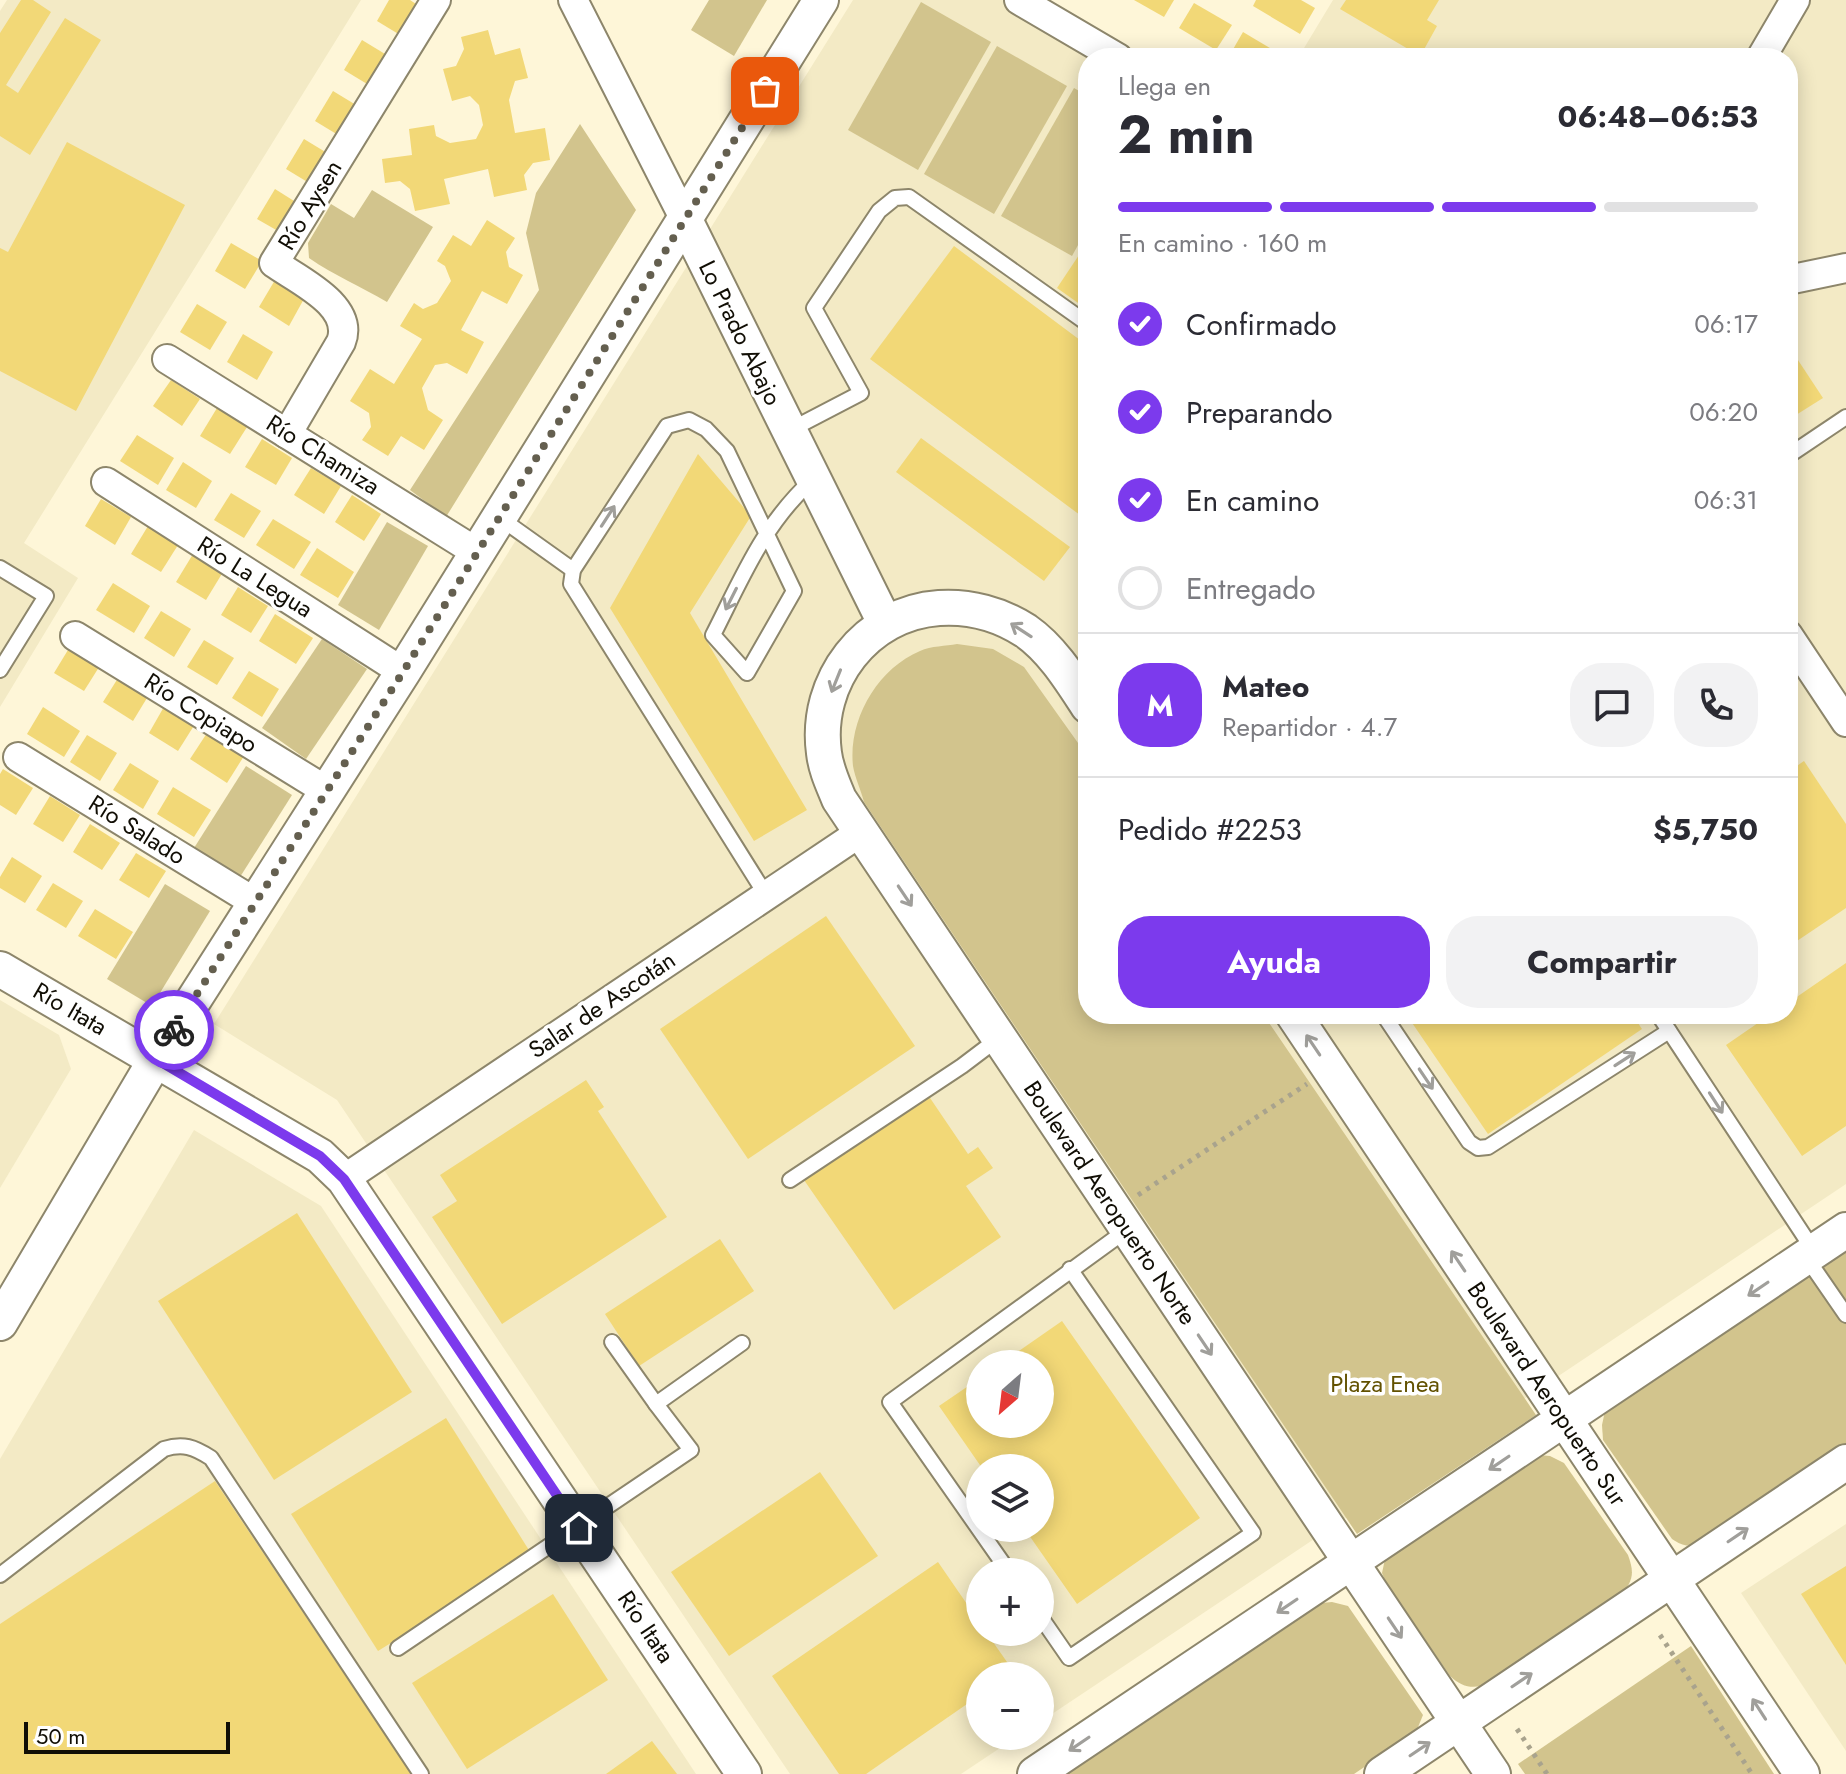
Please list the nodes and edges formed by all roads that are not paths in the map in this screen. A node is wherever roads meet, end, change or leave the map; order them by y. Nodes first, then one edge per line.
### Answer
1 (436, 0) edge
2 (573, 0) edge
3 (821, 0) edge
4 (1019, 0) edge
5 (1795, 0) edge
6 (1101, 48) edge
7 (1767, 48) edge
8 (685, 220) junction
9 (1846, 268) edge
10 (1798, 278) edge
11 (1078, 317) edge
12 (167, 359) dead end
13 (1846, 417) edge
14 (789, 431) junction
15 (287, 434) junction
16 (1798, 449) edge
17 (813, 479) junction
18 (106, 482) dead end
19 (499, 518) junction
20 (767, 530) junction
21 (478, 553) junction
22 (0, 568) edge
23 (572, 577) junction
24 (885, 623) junction
25 (75, 636) dead end
26 (1798, 650) edge
27 (0, 670) edge
28 (403, 672) junction
29 (1078, 684) edge
30 (1846, 722) edge
31 (18, 757) dead end
32 (327, 791) junction
33 (861, 832) junction
34 (766, 895) junction
35 (256, 903) junction
36 (0, 969) edge
37 (1300, 1024) edge
38 (1390, 1024) edge
39 (1664, 1024) edge
40 (1669, 1031) junction
41 (999, 1038) junction
42 (156, 1059) junction
43 (344, 1179) junction
44 (790, 1180) dead end
45 (1128, 1229) junction
46 (1846, 1230) edge
47 (1810, 1254) junction
48 (1070, 1269) junction
49 (1846, 1315) edge
50 (0, 1323) edge
51 (612, 1342) dead end
52 (742, 1343) dead end
53 (656, 1404) junction
54 (1563, 1419) junction
55 (1846, 1462) edge
56 (579, 1528) junction
57 (999, 1558) edge
58 (1352, 1563) junction
59 (0, 1575) edge
60 (1673, 1578) junction
61 (1054, 1636) edge
62 (398, 1648) dead end
63 (1457, 1723) junction
64 (421, 1774) edge
65 (744, 1774) edge
66 (1035, 1774) edge
67 (1382, 1774) edge
68 (1493, 1774) edge
69 (1802, 1774) edge

1 - 15 street, Río Aysen
2 - 8 street, Lo Prado Abajo
3 - 8 street
4 - 6 street
5 - 7 street
8 - 14 street, Lo Prado Abajo
8 - 19 street
9 - 10 street
11 - 14 lane
12 - 15 street, Río Chamiza
13 - 16 lane
14 - 17 street, Lo Prado Abajo
15 - 21 street, Río Chamiza
17 - 20 lane
17 - 24 street, Lo Prado Abajo
18 - 28 street, Río La Legua
19 - 21 street
19 - 23 lane
20 -> 20 lane
23 -> 20 lane
21 - 28 street
22 - 27 lane
23 - 34 lane
29 -> 24 street
24 -> 33 street, Boulevard Aeropuerto Norte
25 - 32 street, Río Copiapo
26 - 30 street
28 - 32 street
31 - 35 street, Río Salado
32 - 35 street
33 - 34 street, Salar de Ascotán
33 -> 41 street, Boulevard Aeropuerto Norte
34 - 43 street, Salar de Ascotán
35 - 42 street
36 - 42 street, Río Itata
54 -> 37 street, Boulevard Aeropuerto Sur
38 -> 40 lane
39 - 40 lane
40 -> 47 lane
41 - 44 lane
41 - 45 street, Boulevard Aeropuerto Norte
42 - 43 street, Río Itata
42 - 50 street
43 - 56 street, Río Itata
45 - 48 lane
45 -> 58 street, Boulevard Aeropuerto Norte
46 - 47 street
47 - 49 lane
47 -> 54 street
48 - 57 lane
48 - 61 lane
51 - 53 lane
52 - 53 lane
53 - 56 lane
54 -> 58 street
54 - 60 street, Boulevard Aeropuerto Sur
60 -> 55 street
56 - 62 lane
56 - 65 street, Río Itata
58 -> 63 street, Boulevard Aeropuerto Norte
58 -> 66 street
59 - 64 lane
63 -> 60 street
69 -> 60 street, Boulevard Aeropuerto Sur
67 -> 63 street
63 - 68 street, Boulevard Aeropuerto Norte

